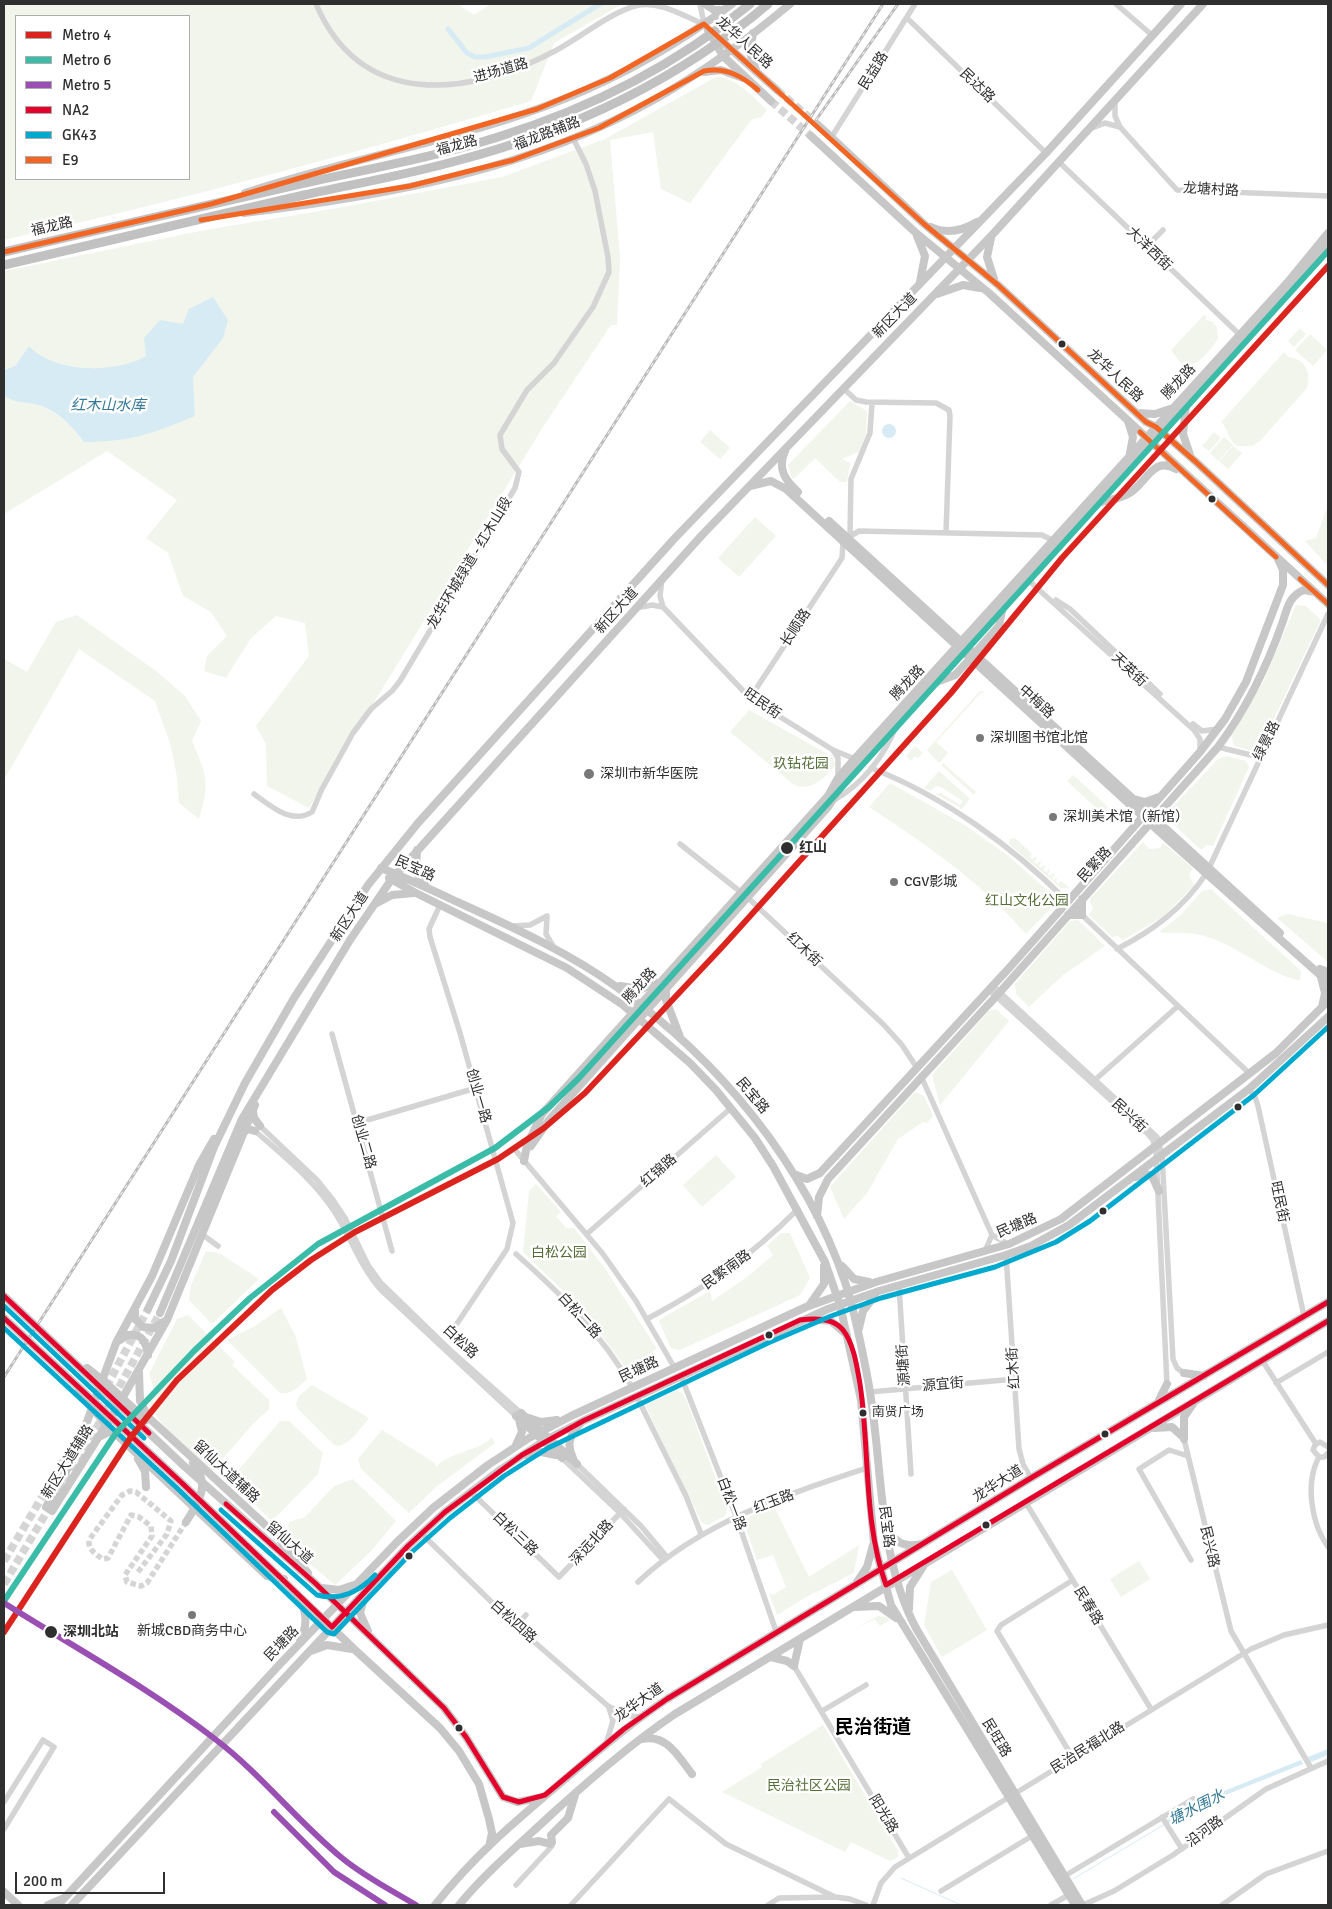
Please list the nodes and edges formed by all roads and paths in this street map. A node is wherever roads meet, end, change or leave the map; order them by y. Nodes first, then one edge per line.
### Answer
1 (316, 4) edge
2 (700, 4) edge
3 (705, 4) edge
4 (732, 4) edge
5 (768, 4) edge
6 (790, 4) edge
7 (916, 4) edge
8 (1116, 4) edge
9 (1181, 4) edge
10 (1203, 4) edge
11 (747, 6) edge
12 (724, 10) junction
13 (907, 18) junction
14 (704, 24) junction
15 (753, 33) junction
16 (1153, 36) junction
17 (731, 51) junction
18 (723, 56) junction
19 (757, 71) junction
20 (697, 74) junction
21 (745, 78) junction
22 (778, 90) tunnel mouth
23 (771, 101) tunnel mouth
24 (1115, 101) junction
25 (818, 126) tunnel mouth
26 (1120, 127) junction
27 (1088, 130) junction
28 (811, 136) tunnel mouth
29 (831, 138) junction
30 (575, 141) junction
31 (1046, 153) junction
32 (1059, 162) junction
33 (1328, 196) edge
34 (211, 204) junction
35 (220, 215) junction
36 (985, 217) junction
37 (924, 224) junction
38 (1163, 230) dead end
39 (914, 232) junction
40 (994, 232) junction
41 (1328, 233) edge
42 (1147, 246) junction
43 (1328, 246) edge
44 (954, 250) junction
45 (4, 252) edge
46 (946, 258) junction
47 (968, 260) junction
48 (4, 265) edge
49 (959, 268) junction
50 (998, 285) junction
51 (917, 288) junction
52 (989, 292) junction
53 (929, 299) junction
54 (1240, 335) junction
55 (843, 388) junction
56 (872, 403) junction
57 (1186, 404) junction
58 (1173, 407) junction
59 (1136, 413) junction
60 (1126, 420) junction
61 (1158, 429) junction
62 (1149, 440) junction
63 (788, 444) junction
64 (1129, 456) junction
65 (1196, 462) junction
66 (1188, 476) junction
67 (744, 490) junction
68 (1095, 504) junction
69 (946, 533) junction
70 (847, 538) junction
71 (1054, 541) junction
72 (856, 555) junction
73 (842, 558) junction
74 (1278, 559) junction
75 (662, 579) junction
76 (1027, 579) junction
77 (1328, 585) edge
78 (1315, 592) junction
79 (1045, 594) junction
80 (1328, 604) edge
81 (1000, 606) junction
82 (663, 607) junction
83 (635, 609) junction
84 (1328, 614) edge
85 (962, 647) junction
86 (972, 656) junction
87 (932, 684) junction
88 (750, 698) junction
89 (900, 719) junction
90 (1218, 729) junction
91 (1218, 748) junction
92 (833, 750) junction
93 (1200, 752) junction
94 (1260, 757) junction
95 (855, 759) junction
96 (871, 768) junction
97 (838, 778) junction
98 (254, 794) dead end
99 (1163, 795) junction
100 (834, 800) junction
101 (1131, 801) junction
102 (1166, 805) junction
103 (1146, 815) junction
104 (1152, 821) junction
105 (1132, 830) junction
106 (1165, 833) junction
107 (1138, 836) junction
108 (680, 844) dead end
109 (417, 850) junction
110 (381, 868) junction
111 (1208, 871) junction
112 (393, 877) junction
113 (430, 890) junction
114 (414, 892) junction
115 (744, 895) junction
116 (1082, 899) junction
117 (1067, 901) junction
118 (440, 906) junction
119 (372, 907) junction
120 (1082, 915) junction
121 (1067, 916) junction
122 (506, 924) junction
123 (1117, 948) junction
124 (557, 950) junction
125 (1319, 970) junction
126 (1328, 974) edge
127 (664, 977) junction
128 (1328, 982) edge
129 (612, 984) junction
130 (666, 987) junction
131 (991, 988) junction
132 (998, 994) junction
133 (1328, 1001) edge
134 (1178, 1006) junction
135 (643, 1007) junction
136 (1321, 1010) junction
137 (636, 1015) junction
138 (1326, 1021) edge
139 (332, 1034) dead end
140 (682, 1041) junction
141 (916, 1068) junction
142 (1249, 1074) junction
143 (267, 1075) junction
144 (921, 1076) junction
145 (1096, 1079) junction
146 (476, 1088) junction
147 (1249, 1089) junction
148 (731, 1108) junction
149 (232, 1109) junction
150 (253, 1110) junction
151 (357, 1123) junction
152 (258, 1128) junction
153 (243, 1133) junction
154 (1157, 1145) junction
155 (516, 1151) dead end
156 (1160, 1157) junction
157 (525, 1163) junction
158 (794, 1174) junction
159 (1132, 1178) junction
160 (1159, 1190) junction
161 (798, 1209) junction
162 (817, 1218) junction
163 (588, 1233) junction
164 (992, 1235) junction
165 (203, 1236) junction
166 (1008, 1244) junction
167 (218, 1246) dead end
168 (392, 1251) dead end
169 (984, 1252) junction
170 (516, 1254) dead end
171 (821, 1254) junction
172 (1006, 1255) junction
173 (836, 1260) junction
174 (876, 1282) junction
175 (899, 1286) junction
176 (879, 1291) junction
177 (848, 1292) junction
178 (838, 1295) junction
179 (4, 1296) edge
180 (851, 1301) junction
181 (1328, 1302) edge
182 (138, 1304) junction
183 (840, 1304) junction
184 (806, 1307) junction
185 (148, 1309) tunnel mouth
186 (160, 1313) tunnel mouth
187 (1304, 1316) junction
188 (4, 1318) edge
189 (647, 1319) junction
190 (167, 1320) junction
191 (800, 1320) junction
192 (1328, 1321) edge
193 (450, 1334) dead end
194 (858, 1335) junction
195 (849, 1339) junction
196 (116, 1342) junction
197 (63, 1351) junction
198 (1328, 1352) edge
199 (148, 1354) junction
200 (1262, 1360) junction
201 (674, 1367) junction
202 (139, 1372) junction
203 (1184, 1374) joint
204 (1208, 1374) junction
205 (66, 1376) junction
206 (681, 1376) junction
207 (1015, 1379) junction
208 (1276, 1383) junction
209 (1167, 1384) joint
210 (632, 1387) junction
211 (906, 1389) junction
212 (870, 1392) junction
213 (637, 1397) junction
214 (1196, 1400) junction
215 (1153, 1407) junction
216 (518, 1414) junction
217 (571, 1416) junction
218 (583, 1421) junction
219 (1148, 1429) junction
220 (539, 1432) junction
221 (98, 1439) junction
222 (1184, 1439) junction
223 (547, 1440) junction
224 (1316, 1444) junction
225 (1328, 1445) edge
226 (514, 1447) junction
227 (1328, 1453) edge
228 (1188, 1456) junction
229 (1319, 1457) junction
230 (517, 1458) junction
231 (562, 1458) junction
232 (577, 1464) junction
233 (867, 1468) junction
234 (911, 1474) dead end
235 (1031, 1478) junction
236 (146, 1486) dead end
237 (470, 1491) junction
238 (1026, 1503) junction
239 (622, 1511) junction
240 (736, 1516) junction
241 (186, 1522) tunnel mouth
242 (885, 1523) junction
243 (422, 1533) junction
244 (701, 1534) junction
245 (874, 1536) junction
246 (926, 1543) junction
247 (1328, 1547) edge
248 (665, 1559) junction
249 (1191, 1560) dead end
250 (926, 1562) junction
251 (893, 1564) junction
252 (881, 1570) junction
253 (559, 1577) joint
254 (284, 1579) junction
255 (897, 1579) junction
256 (1073, 1580) junction
257 (360, 1581) junction
258 (638, 1582) dead end
259 (318, 1585) junction
260 (886, 1585) junction
261 (369, 1588) junction
262 (853, 1588) junction
263 (298, 1595) junction
264 (337, 1605) junction
265 (851, 1607) junction
266 (345, 1613) junction
267 (526, 1615) dead end
268 (910, 1619) junction
269 (324, 1620) junction
270 (901, 1623) junction
271 (1328, 1625) edge
272 (516, 1626) junction
273 (332, 1627) junction
274 (777, 1634) junction
275 (800, 1639) junction
276 (375, 1641) junction
277 (296, 1647) junction
278 (354, 1649) junction
279 (307, 1653) junction
280 (1242, 1653) junction
281 (771, 1657) junction
282 (280, 1664) junction
283 (794, 1666) junction
284 (289, 1672) junction
285 (866, 1685) dead end
286 (608, 1706) junction
287 (1151, 1709) junction
288 (822, 1711) junction
289 (640, 1717) junction
290 (639, 1739) junction
291 (606, 1744) junction
292 (1074, 1758) junction
293 (1328, 1762) edge
294 (1310, 1767) junction
295 (692, 1774) dead end
296 (491, 1780) junction
297 (479, 1784) junction
298 (577, 1792) junction
299 (546, 1795) junction
300 (1012, 1795) junction
301 (1193, 1799) dead end
302 (4, 1802) edge
303 (1163, 1819) junction
304 (4, 1828) edge
305 (1032, 1836) junction
306 (490, 1842) junction
307 (551, 1844) junction
308 (518, 1845) junction
309 (1182, 1849) junction
310 (1328, 1851) edge
311 (909, 1858) junction
312 (1061, 1878) junction
313 (82, 1880) junction
314 (516, 1885) dead end
315 (88, 1887) junction
316 (941, 1891) dead end
317 (4, 1892) edge
318 (1071, 1894) junction
319 (68, 1896) junction
320 (835, 1897) junction
321 (74, 1904) edge
322 (19, 1905) edge
323 (48, 1905) edge
324 (58, 1905) edge
325 (435, 1905) edge
326 (459, 1905) edge
327 (571, 1905) edge
328 (768, 1905) edge
329 (866, 1905) edge
330 (873, 1905) edge
331 (1051, 1905) edge
332 (1075, 1905) edge
333 (1082, 1905) edge
334 (1222, 1905) edge

1 - 14 street, 进场道路
2 - 14 street
3 - 12 main road
4 - 12 main road, 福龙路辅路
5 - 35 highway, 福龙路
6 - 15 main road, 福龙路辅路
7 - 13 street, 民益路
8 - 16 street
9 - 16 main road, 新区大道
10 - 24 main road, 新区大道
11 - 34 highway, 福龙路
12 - 14 main road, 福龙路辅路
13 - 29 street, 民益路
13 - 31 street, 民达路
14 - 17 main road, 龙华人民路
14 - 18 main road, 龙华人民路
14 - 34 main road, 福龙路辅路
15 - 17 main road, 福龙路辅路
15 - 19 main road
16 - 31 main road, 新区大道
17 - 18 main road, 福龙路辅路
17 - 19 main road, 龙华人民路
18 - 20 main road, 福龙路辅路
18 - 21 main road, 龙华人民路
19 - 22 main road, 龙华人民路
20 - 21 main road
20 - 30 main road, 福龙路辅路
21 - 23 main road, 龙华人民路
24 - 26 street
24 - 27 main road, 新区大道
25 - 29 main road, 龙华人民路
26 - 27 street
26 - 33 street, 龙塘村路
27 - 32 main road, 新区大道
28 - 39 main road, 龙华人民路
29 - 37 main road, 龙华人民路
30 - 35 main road, 福龙路辅路
30 - 98 street, 龙华环城绿道 - 红木山段
31 - 36 main road, 新区大道
32 - 40 main road, 新区大道
32 - 42 street, 大洋西街
34 - 45 highway, 福龙路
35 - 48 highway, 福龙路
36 - 37 main road
36 - 44 main road, 新区大道
37 - 44 main road, 龙华人民路
38 - 42 street
39 - 46 main road, 龙华人民路
39 - 51 main road
40 - 47 main road, 新区大道
40 - 50 main road
41 - 54 main road, 腾龙路
42 - 54 street, 大洋西街
43 - 57 main road, 腾龙路
44 - 46 main road, 新区大道
44 - 47 main road, 龙华人民路
46 - 49 main road, 龙华人民路
46 - 51 main road, 新区大道
47 - 49 main road, 新区大道
47 - 50 main road, 龙华人民路
49 - 52 main road, 龙华人民路
49 - 53 main road, 新区大道
50 - 59 main road, 龙华人民路
51 - 110 main road, 新区大道
52 - 53 main road
52 - 60 main road, 龙华人民路
53 - 55 main road, 新区大道
54 - 58 main road, 腾龙路
55 - 56 street
55 - 63 main road, 新区大道
56 - 69 street
56 - 70 street
57 - 61 main road, 腾龙路
57 - 65 main road
58 - 59 main road
58 - 61 main road, 腾龙路
59 - 61 main road, 龙华人民路
60 - 62 main road, 龙华人民路
60 - 64 main road
61 - 62 main road, 腾龙路
61 - 65 main road, 龙华人民路
62 - 64 main road, 腾龙路
62 - 66 main road, 龙华人民路
62 - 68 main road, 腾龙路
63 - 67 main road, 新区大道
63 - 70 main road, 中梅路
64 - 71 main road, 腾龙路
65 - 77 main road, 龙华人民路
66 - 68 main road
66 - 74 main road, 龙华人民路
67 - 70 main road, 中梅路
67 - 75 main road, 新区大道
68 - 76 main road, 腾龙路
69 - 70 street
69 - 71 street
70 - 72 main road, 中梅路
70 - 73 street
70 - 85 main road, 中梅路
71 - 81 main road, 腾龙路
72 - 73 street
72 - 85 main road, 中梅路
73 - 88 street, 长顺路
74 - 78 main road, 龙华人民路
74 - 90 main road, 民繁路
75 - 82 street
75 - 83 main road, 新区大道
76 - 79 street, 天英街
76 - 81 main road, 腾龙路
78 - 80 main road, 龙华人民路
78 - 91 main road, 民繁路
79 - 90 street, 天英街
79 - 93 street, 天英街
81 - 85 main road, 腾龙路
81 - 86 main road
82 - 83 street
82 - 88 street, 旺民街
83 - 109 main road, 新区大道
84 - 94 street, 绿景路
85 - 86 main road, 中梅路
85 - 87 main road, 腾龙路
85 - 95 main road, 腾龙路
86 - 87 main road
86 - 101 main road, 中梅路
87 - 89 main road, 腾龙路
88 - 92 street, 旺民街
89 - 96 street
89 - 100 main road, 腾龙路
90 - 93 main road, 民繁路
91 - 94 street
91 - 102 main road, 民繁路
92 - 95 street, 旺民街
92 - 97 street
93 - 99 main road, 民繁路
94 - 111 street, 绿景路
95 - 97 main road, 腾龙路
96 - 100 street
96 - 117 street
97 - 115 main road, 腾龙路
99 - 101 main road
99 - 103 main road, 民繁路
100 - 115 main road, 腾龙路
101 - 103 main road, 中梅路
101 - 105 main road
102 - 104 main road, 民繁路
102 - 106 main road
103 - 104 main road, 中梅路
103 - 105 main road, 民繁路
104 - 106 main road, 中梅路
104 - 107 main road, 民繁路
105 - 117 main road, 民繁路
106 - 107 main road
106 - 111 main road, 中梅路
107 - 116 main road, 民繁路
108 - 115 street, 红木街
109 - 112 main road, 新区大道
109 - 113 main road
110 - 112 main road, 民宝路
110 - 149 main road, 新区大道
111 - 123 street, 绿景路
111 - 125 main road, 中梅路
112 - 113 main road, 民宝路
112 - 114 main road, 民宝路
112 - 119 main road, 新区大道
113 - 122 main road, 民宝路
114 - 118 main road, 民宝路
114 - 119 main road
115 - 127 main road, 腾龙路
115 - 130 main road, 腾龙路
115 - 141 street, 红木街
116 - 120 main road
116 - 121 main road, 民繁路
117 - 131 main road, 民繁路
118 - 137 main road, 民宝路
118 - 146 street, 创业一路
119 - 143 main road, 新区大道
120 - 121 main road
120 - 123 street
121 - 132 main road, 民繁路
122 - 124 main road, 民宝路
122 - 124 street
123 - 134 street
124 - 129 main road, 民宝路
125 - 126 main road
125 - 128 main road, 中梅路
125 - 136 main road
127 - 129 main road
127 - 135 main road, 腾龙路
129 - 135 main road, 民宝路
130 - 135 main road, 腾龙路
130 - 140 main road
131 - 132 street, 民兴街
131 - 141 main road, 民繁路
132 - 144 main road, 民繁路
132 - 145 street, 民兴街
132 - 154 street, 民兴街
133 - 136 main road, 民塘路
134 - 142 street
134 - 145 street
135 - 137 main road, 腾龙路
135 - 140 main road, 民宝路
136 - 142 main road, 民塘路
137 - 148 main road, 民宝路
137 - 157 main road, 腾龙路
138 - 147 main road, 民塘路
139 - 151 street, 创业二路
140 - 158 main road, 民宝路
141 - 158 main road, 民繁路
142 - 154 main road, 民塘路
143 - 150 main road, 新区大道辅路
143 - 186 main road, 新区大道
144 - 162 main road, 民繁路
144 - 164 street
145 - 154 street, 民兴街
146 - 151 street
146 - 193 street, 创业一路
147 - 156 main road, 民塘路
147 - 187 street, 旺民街
148 - 161 main road, 民宝路
148 - 163 street, 红锦路
149 - 182 main road, 新区大道辅路
149 - 185 main road, 新区大道
150 - 152 main road
150 - 153 main road, 新区大道辅路
151 - 168 street, 创业二路
152 - 153 main road
152 - 216 street, 白松路
153 - 165 main road, 新区大道辅路
154 - 156 street, 民兴街
154 - 166 main road, 民塘路
155 - 157 street
156 - 159 main road, 民塘路
156 - 160 street, 民兴街
156 - 203 street, 民兴街
157 - 163 street
158 - 162 main road, 民宝路
159 - 160 main road
159 - 172 main road, 民塘路
160 - 209 street, 民兴街
161 - 171 main road, 民宝路
161 - 189 street, 民繁南路
162 - 173 main road, 民宝路
163 - 189 street
164 - 166 street
164 - 169 street
165 - 167 street
165 - 190 main road, 新区大道辅路
166 - 169 main road, 民塘路
169 - 174 main road, 民塘路
170 - 210 street, 白松二路
171 - 178 main road, 民宝路
171 - 184 main road
172 - 175 main road, 民塘路
172 - 207 street, 红木街
173 - 174 main road
173 - 177 main road, 民宝路
174 - 177 main road, 民塘路
175 - 176 main road, 民塘路
175 - 211 street, 源塘街
176 - 180 main road, 民塘路
176 - 194 main road
177 - 178 main road, 民塘路
177 - 180 main road, 民宝路
178 - 183 main road, 民宝路
178 - 184 main road, 民塘路
179 - 197 main road, 留仙大道
180 - 183 main road, 民塘路
180 - 194 main road, 民宝路
181 - 187 main road, 龙华大道
182 - 190 main road
182 - 196 main road, 新区大道辅路
183 - 191 main road, 民塘路
183 - 195 main road, 民宝路
184 - 201 main road, 民塘路
187 - 204 main road, 龙华大道
188 - 205 main road, 留仙大道
189 - 201 street
190 - 199 main road, 新区大道辅路
191 - 195 main road
191 - 206 main road, 民塘路
192 - 200 main road
194 - 212 main road, 民宝路
195 - 233 main road, 民宝路
196 - 199 main road
196 - 221 main road, 新区大道辅路
197 - 241 main road
197 - 259 main road, 留仙大道
198 - 208 street
199 - 202 main road, 新区大道辅路
200 - 208 street
200 - 214 main road
201 - 210 main road, 民塘路
202 - 221 main road, 新区大道辅路
202 - 259 main road, 留仙大道辅路
203 - 204 main road
204 - 215 main road, 龙华大道
205 - 236 main road
205 - 254 main road, 留仙大道
206 - 213 main road, 民塘路
206 - 240 street, 白松一路
207 - 211 street, 源宜街
207 - 235 street, 红木街
208 - 224 street
209 - 215 main road
210 - 217 main road, 民塘路
211 - 212 street, 源宜街
211 - 234 street, 源塘街
212 - 242 main road, 民宝路
213 - 218 main road, 民塘路
213 - 244 street
214 - 219 main road
214 - 222 main road
215 - 235 main road, 龙华大道
216 - 217 main road
216 - 220 main road, 白松路
216 - 226 main road
217 - 220 main road, 民塘路
218 - 223 main road, 民塘路
218 - 232 main road
219 - 222 main road
219 - 238 main road
220 - 223 main road, 白松路
220 - 226 main road, 民塘路
221 - 254 main road
222 - 228 street, 民兴路
223 - 230 main road, 民塘路
223 - 231 main road, 白松路
223 - 232 main road, 白松路
224 - 225 street
224 - 229 street
226 - 257 main road, 民塘路
227 - 229 street
228 - 249 street
228 - 280 street, 民兴路
229 - 247 street
230 - 231 main road
230 - 237 main road, 民塘路
231 - 239 street, 白松路
232 - 239 street, 白松路
233 - 240 street, 红玉路
233 - 245 main road, 民宝路
235 - 246 main road, 龙华大道
237 - 243 main road, 民塘路
237 - 253 street, 白松三路
238 - 250 main road
238 - 256 street, 民春路
239 - 248 street, 白松路
239 - 253 street, 深远北路
240 - 244 street, 红玉路
240 - 274 street, 白松一路
242 - 246 main road
242 - 251 main road, 民宝路
243 - 261 main road, 民塘路
243 - 272 street, 白松四路
244 - 248 street, 红玉路
245 - 252 main road, 民宝路
245 - 262 main road
246 - 251 main road, 龙华大道
248 - 258 street, 红玉路
250 - 255 main road
250 - 268 main road
251 - 252 main road, 龙华大道
251 - 255 main road, 民宝路
252 - 260 main road, 民宝路
252 - 262 main road, 龙华大道
254 - 263 main road, 留仙大道
255 - 260 main road
255 - 268 main road, 民旺路
256 - 287 street, 民春路
256 - 292 street
257 - 259 main road
257 - 264 main road, 民塘路
259 - 264 main road, 留仙大道
260 - 265 main road
260 - 270 main road, 民旺路
261 - 266 main road, 民塘路
261 - 276 main road
262 - 274 main road, 龙华大道
263 - 269 main road, 留仙大道
263 - 277 main road
264 - 266 main road, 留仙大道
264 - 269 main road, 民塘路
265 - 270 main road
265 - 275 main road
266 - 273 main road, 民塘路
266 - 276 main road, 留仙大道
267 - 272 street
268 - 300 main road, 民旺路
269 - 273 main road, 留仙大道
269 - 277 main road, 民塘路
270 - 300 main road, 民旺路
271 - 280 street, 民治民福北路
272 - 286 street, 白松四路
273 - 278 main road, 留仙大道
273 - 279 main road, 民塘路
274 - 289 main road, 龙华大道
275 - 281 main road
275 - 283 main road
276 - 296 main road, 留仙大道
277 - 282 main road, 民塘路
278 - 279 main road
278 - 297 main road, 留仙大道
279 - 284 main road, 民塘路
280 - 287 street, 民治民福北路
280 - 294 street, 民兴路
281 - 283 main road
281 - 290 main road
282 - 284 main road
282 - 313 main road, 民塘路
283 - 288 street, 阳光路
284 - 315 main road, 民塘路
285 - 288 street
286 - 289 street, 白松四路
286 - 291 street
287 - 292 street, 民治民福北路
288 - 311 street, 阳光路
289 - 291 main road, 龙华大道
290 - 295 main road
290 - 298 main road
291 - 299 main road, 龙华大道
292 - 300 street, 民治民福北路
293 - 294 street, 沿河路
294 - 309 street, 沿河路
296 - 297 main road
296 - 299 main road, 留仙大道
297 - 306 main road, 留仙大道
298 - 307 main road
298 - 308 main road
299 - 306 main road, 龙华大道
300 - 305 main road, 民旺路
300 - 311 street, 民治民福北路
300 - 312 main road, 民旺路
301 - 303 street
302 - 304 street
303 - 309 street
303 - 312 street
305 - 312 main road, 民旺路
305 - 316 street
306 - 325 main road, 龙华大道
307 - 308 main road
307 - 314 street
308 - 326 main road
309 - 333 street, 沿河路
310 - 334 street
311 - 330 street, 民治民福北路
312 - 318 main road, 民旺路
313 - 315 street
313 - 319 main road, 民塘路
315 - 321 main road, 民塘路
317 - 322 main road
318 - 331 street
318 - 332 main road, 民旺路
318 - 333 main road, 民旺路
319 - 323 main road
319 - 324 main road, 民塘路
320 - 327 street
320 - 328 street
320 - 329 street

